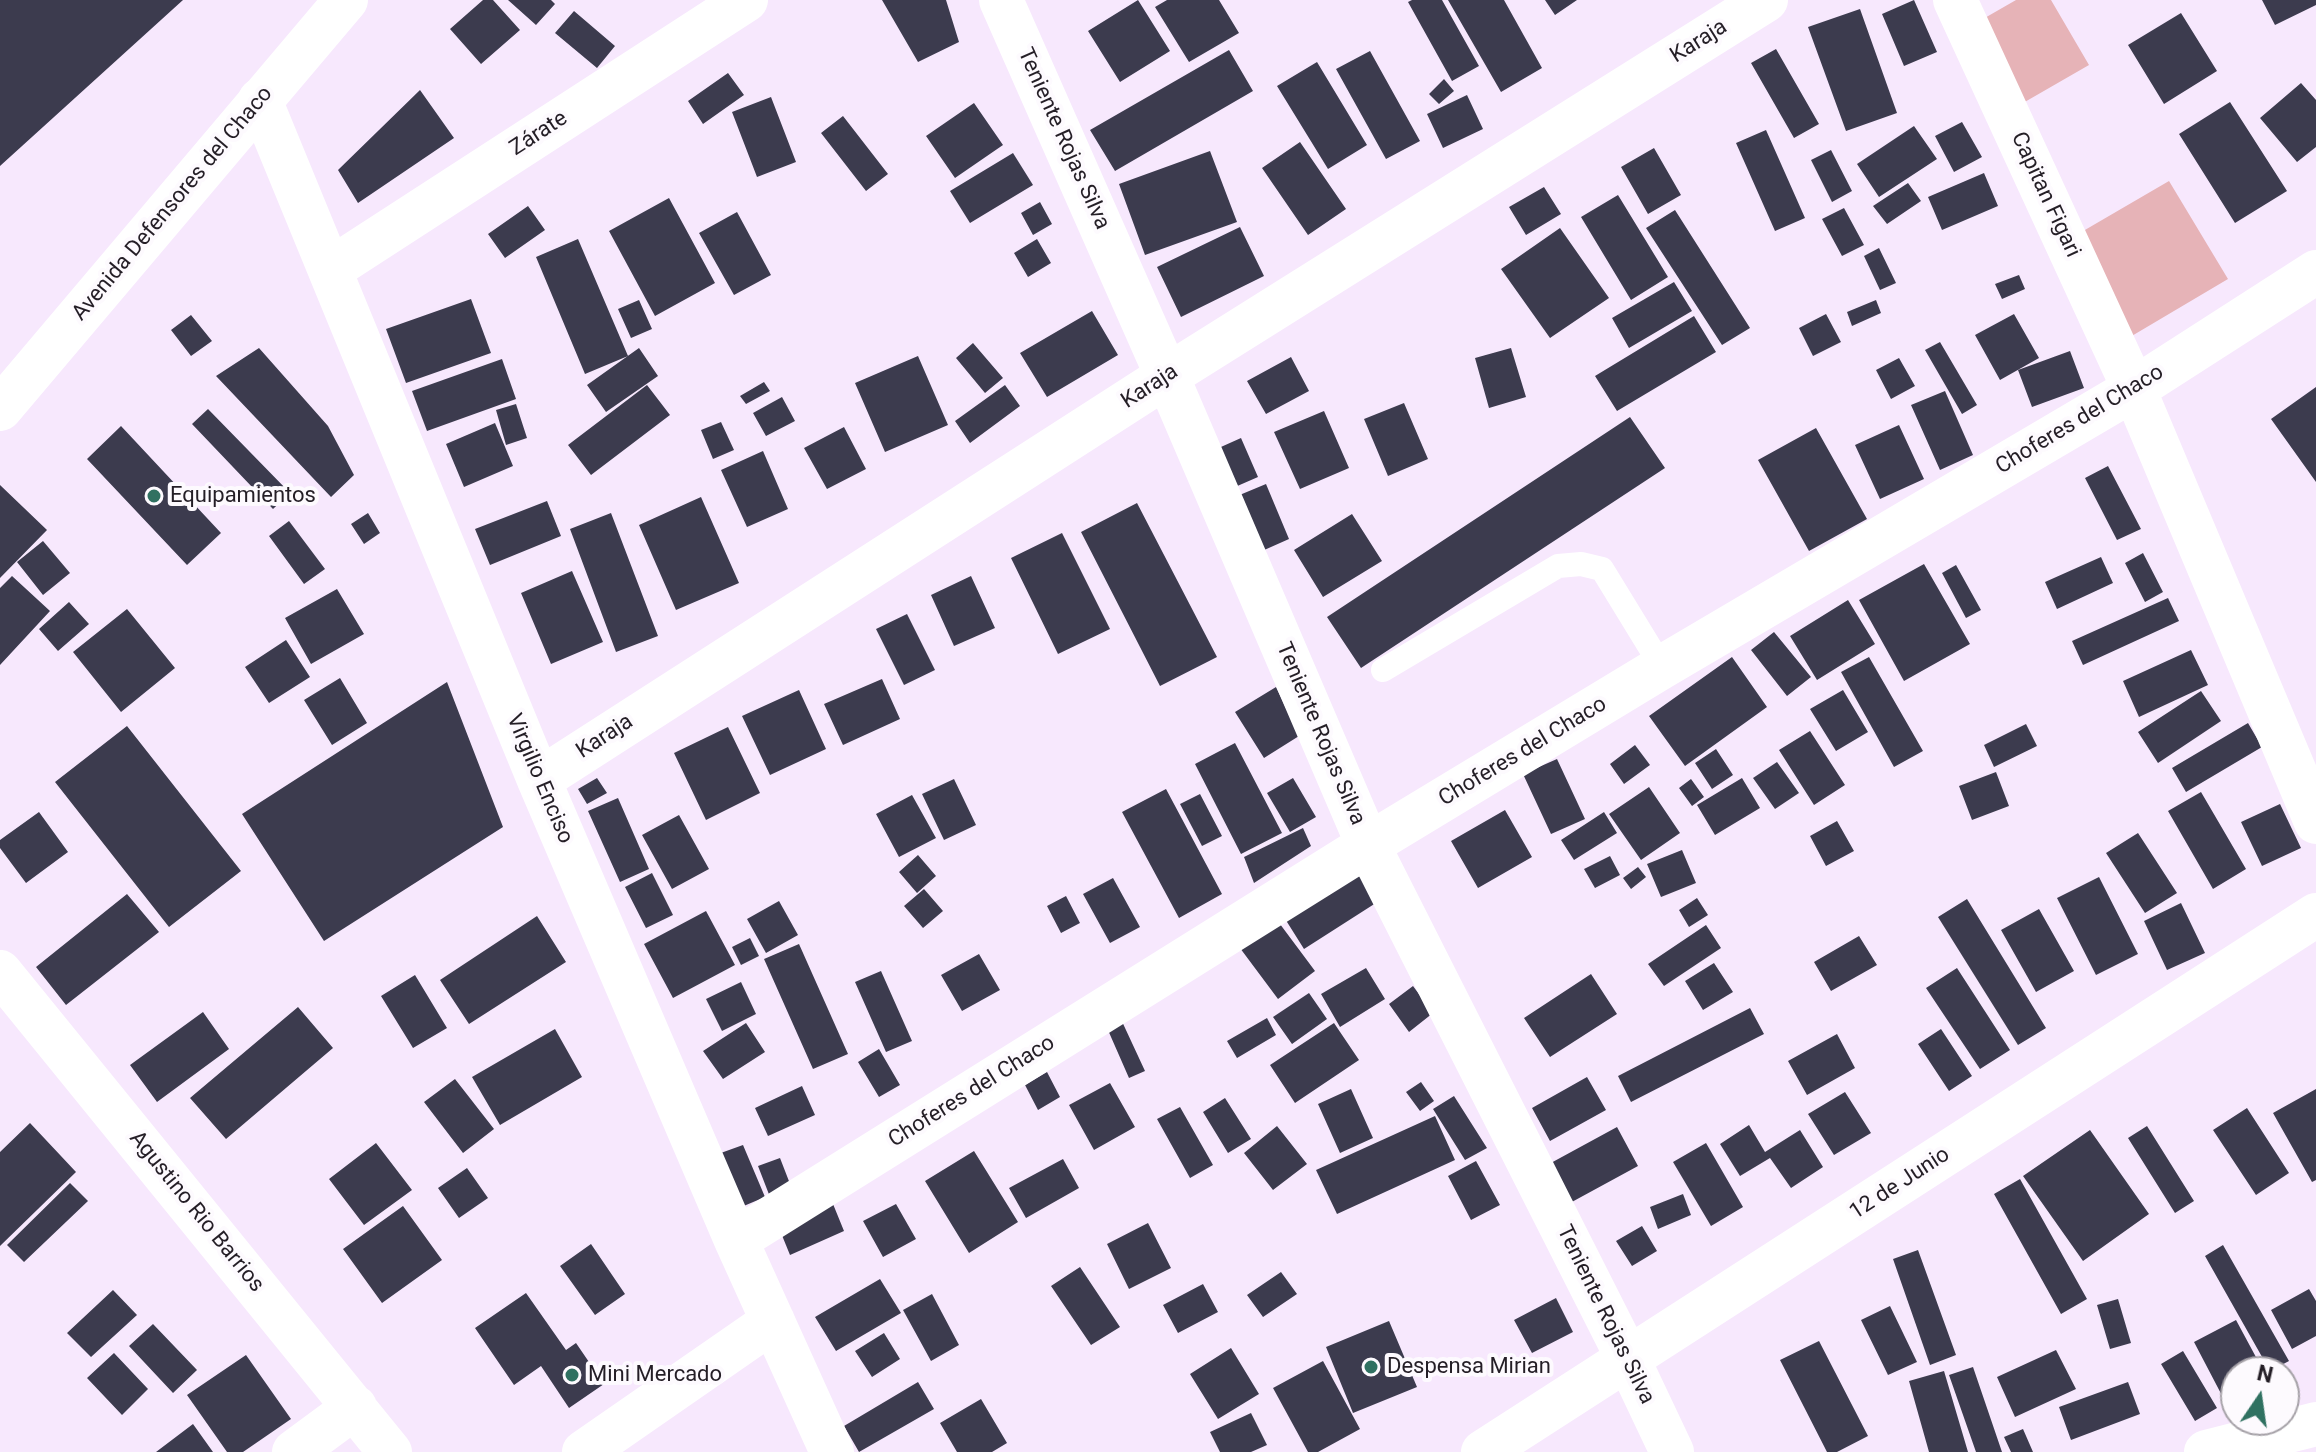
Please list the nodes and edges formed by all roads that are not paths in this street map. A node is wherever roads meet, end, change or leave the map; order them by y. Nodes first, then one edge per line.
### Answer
1 (346, 0) edge
2 (746, 0) edge
3 (1001, 0) edge
4 (1766, 0) edge
5 (1955, 0) edge
6 (260, 100) junction
7 (331, 269) junction
8 (2316, 272) edge
9 (1167, 376) junction
10 (2134, 389) junction
11 (0, 409) edge
12 (1662, 667) junction
13 (1383, 670) dead end
14 (539, 780) junction
15 (2316, 822) edge
16 (1368, 845) junction
17 (2316, 915) edge
18 (0, 972) edge
19 (736, 1240) junction
20 (773, 1321) junction
21 (1628, 1359) junction
22 (355, 1407) junction
23 (2316, 1424) edge
24 (294, 1452) edge
25 (390, 1452) edge
26 (584, 1452) edge
27 (832, 1452) edge
28 (1483, 1452) edge
29 (1672, 1452) edge
30 (2206, 1452) edge

1 - 6 street, Avenida Defensores del Chaco
2 - 7 street, Zárate
3 - 9 street, Teniente Rojas Silva
4 - 9 street, Karaja
5 - 10 street, Capitan Figari
6 - 7 street, Virgilio Enciso
6 - 11 street, Avenida Defensores del Chaco
7 - 14 street, Virgilio Enciso
8 - 10 street, Choferes del Chaco
9 - 14 street, Karaja
9 - 16 street, Teniente Rojas Silva
10 - 12 street, Choferes del Chaco
10 - 15 street, Capitan Figari
12 - 13 lane
12 - 16 street, Choferes del Chaco
14 - 19 street, Virgilio Enciso
16 - 19 street, Choferes del Chaco
16 - 21 street, Teniente Rojas Silva
17 - 21 street, 12 de Junio
18 - 22 street, Agustino Rio Barrios
19 - 20 street, Virgilio Enciso
20 - 26 street
20 - 27 street, Virgilio Enciso
21 - 28 street, 12 de Junio
21 - 29 street, Teniente Rojas Silva
22 - 24 street
22 - 25 street, Agustino Rio Barrios
23 - 30 street

